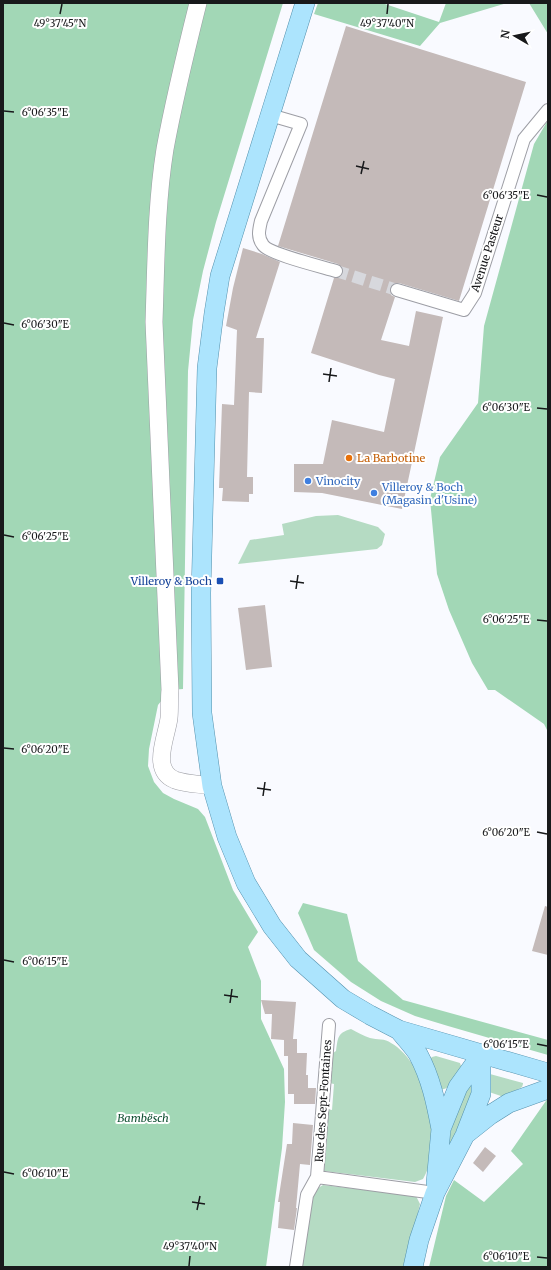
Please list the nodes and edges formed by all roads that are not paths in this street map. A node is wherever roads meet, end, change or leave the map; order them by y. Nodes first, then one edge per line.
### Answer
1 (198, 3) edge
2 (305, 3) edge
3 (548, 110) edge
4 (270, 115) junction
5 (336, 271) tunnel mouth
6 (397, 290) tunnel mouth
7 (212, 786) junction
8 (329, 1025) dead end
9 (399, 1030) junction
10 (481, 1055) junction
11 (548, 1073) edge
12 (548, 1089) edge
13 (442, 1129) junction
14 (465, 1135) junction
15 (317, 1177) junction
16 (435, 1193) junction
17 (296, 1267) edge
18 (413, 1267) edge

1 - 7 main road
2 - 4 main road
3 - 6 street, Avenue Pasteur
4 - 5 street
4 - 7 main road
7 - 9 main road
8 - 15 street, Rue des Sept-Fontaines
9 - 10 main road
9 - 13 main road
10 - 11 main road
10 - 13 main road
10 - 14 main road
12 - 14 main road
13 - 16 main road
14 - 16 main road
15 - 16 street, Rue des Sept-Fontaines
15 - 17 street, Rue des Sept-Fontaines
16 - 18 main road

